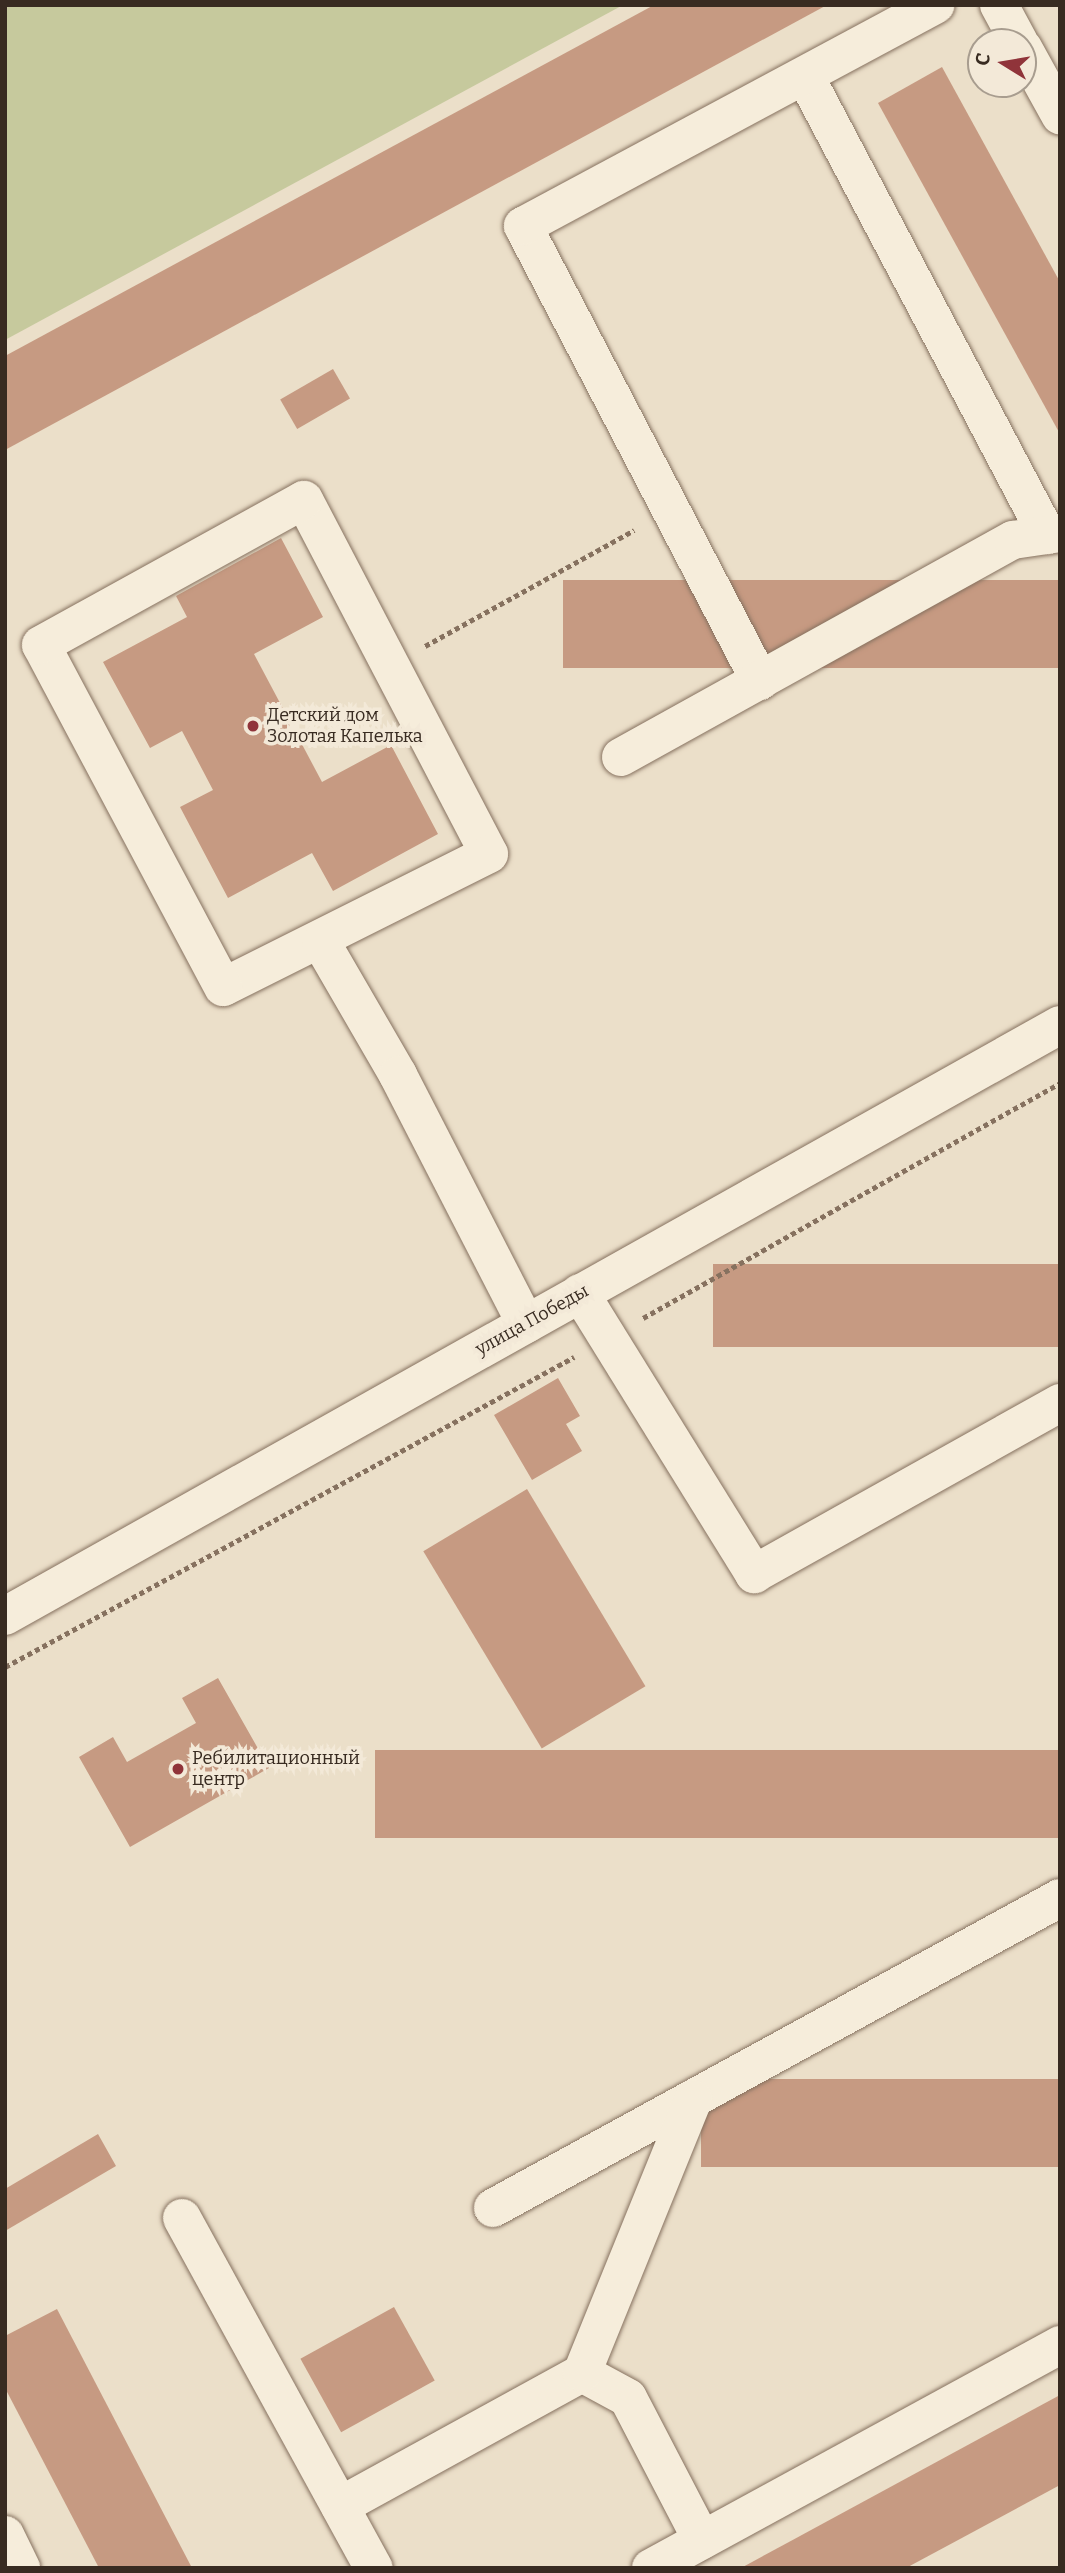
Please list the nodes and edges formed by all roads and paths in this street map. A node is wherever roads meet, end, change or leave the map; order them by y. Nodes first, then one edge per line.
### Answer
1 (936, 5) edge
2 (999, 5) edge
3 (1012, 28) edge
4 (1037, 73) edge
5 (804, 76) junction
6 (1060, 115) edge
7 (670, 509) junction
8 (1053, 534) edge
9 (391, 666) junction
10 (760, 681) junction
11 (621, 757) dead end
12 (321, 942) junction
13 (1060, 1025) edge
14 (1060, 1083) edge
15 (580, 1293) junction
16 (526, 1324) junction
17 (608, 1338) junction
18 (1060, 1403) edge
19 (5, 1616) edge
20 (5, 1667) edge
21 (1060, 1898) edge
22 (693, 2099) junction
23 (493, 2208) dead end
24 (182, 2218) dead end
25 (1060, 2345) edge
26 (582, 2373) junction
27 (340, 2506) junction
28 (5, 2535) edge
29 (702, 2540) junction
30 (21, 2568) edge
31 (374, 2568) edge
32 (650, 2568) edge

1 - 5 street
2 - 3 street
4 - 6 street
5 - 7 street
5 - 8 street
7 - 9 path
7 - 10 street
8 - 10 street
9 - 12 street
9 - 12 street
10 - 11 street
12 - 16 street
13 - 15 street, улица Победы
14 - 17 path
15 - 16 street, улица Победы
15 - 17 street
16 - 19 street, улица Победы
17 - 18 street
17 - 20 path
21 - 22 street
22 - 23 street
22 - 26 street
24 - 27 street
25 - 29 street
26 - 27 street
26 - 29 street
27 - 31 street
28 - 30 street
29 - 32 street

